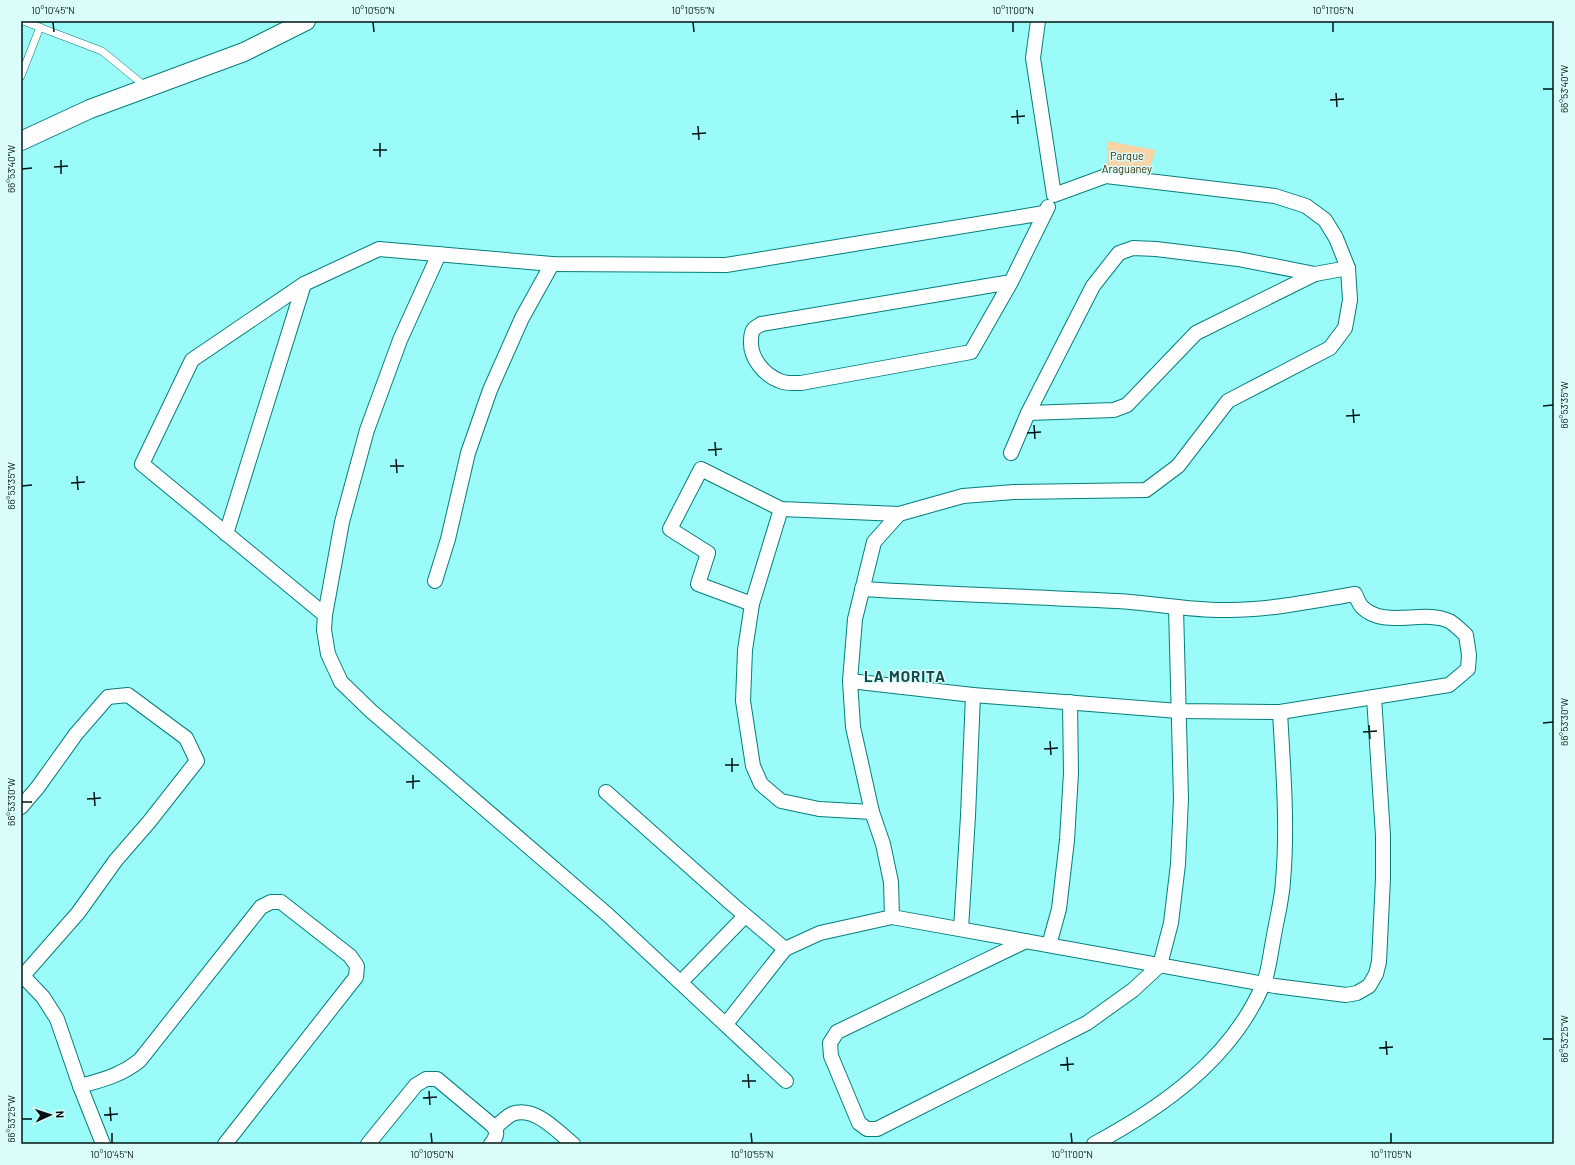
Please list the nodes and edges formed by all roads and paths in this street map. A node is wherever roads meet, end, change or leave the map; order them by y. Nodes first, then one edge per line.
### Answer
1 (23, 21) edge
2 (306, 21) edge
3 (1038, 21) edge
4 (40, 27) junction
5 (21, 76) edge
6 (146, 88) junction
7 (21, 140) edge
8 (1054, 195) junction
9 (1044, 213) junction
10 (439, 254) junction
11 (552, 264) junction
12 (1348, 268) junction
13 (1315, 274) junction
14 (1011, 282) junction
15 (304, 284) junction
16 (1028, 413) junction
17 (1011, 453) dead end
18 (781, 509) junction
19 (898, 514) junction
20 (226, 534) junction
21 (435, 582) dead end
22 (862, 589) junction
23 (752, 604) junction
24 (1176, 608) junction
25 (325, 615) junction
26 (850, 681) junction
27 (973, 695) junction
28 (1374, 697) junction
29 (1070, 702) junction
30 (1179, 711) junction
31 (1280, 712) junction
32 (606, 792) dead end
33 (21, 807) edge
34 (872, 812) junction
35 (745, 916) junction
36 (892, 917) junction
37 (961, 929) junction
38 (1026, 941) junction
39 (1049, 945) junction
40 (785, 949) junction
41 (1160, 965) junction
42 (22, 976) edge
43 (681, 982) junction
44 (1264, 984) junction
45 (726, 1024) junction
46 (786, 1081) dead end
47 (80, 1086) junction
48 (495, 1128) junction
49 (103, 1144) edge
50 (225, 1144) edge
51 (368, 1144) edge
52 (491, 1144) edge
53 (573, 1144) edge
54 (1094, 1144) edge

1 - 4 lane
2 - 6 street
3 - 8 street
4 - 5 lane
4 - 6 lane
6 - 7 street
8 - 9 street
8 - 12 street
9 - 11 street
9 - 14 street
10 - 11 street
10 - 15 street
10 - 25 street
11 - 21 street
12 - 13 street
12 - 19 street
13 - 16 street
13 - 16 street
14 - 14 street
15 - 20 street
15 - 20 street
16 - 17 street
18 - 19 street
18 - 23 street
18 - 23 street
19 - 22 street
20 - 25 street
22 - 24 street
22 - 26 street
23 - 34 street
24 - 28 street
24 - 30 street
25 - 43 street
26 - 27 street
26 - 34 street
27 - 29 street
27 - 37 street
28 - 31 street
28 - 44 street
29 - 30 street
29 - 39 street
30 - 31 street
30 - 41 street
31 - 44 street
32 - 35 street
33 - 42 street
34 - 36 street
35 - 40 street
35 - 43 street
36 - 37 street
36 - 40 street
37 - 38 street
38 - 39 street
38 - 41 street
39 - 41 street
40 - 45 street
41 - 44 street
42 - 47 street
43 - 45 street
44 - 54 street
45 - 46 street
47 - 49 street
47 - 50 street
48 - 51 street
48 - 52 street
48 - 53 street

